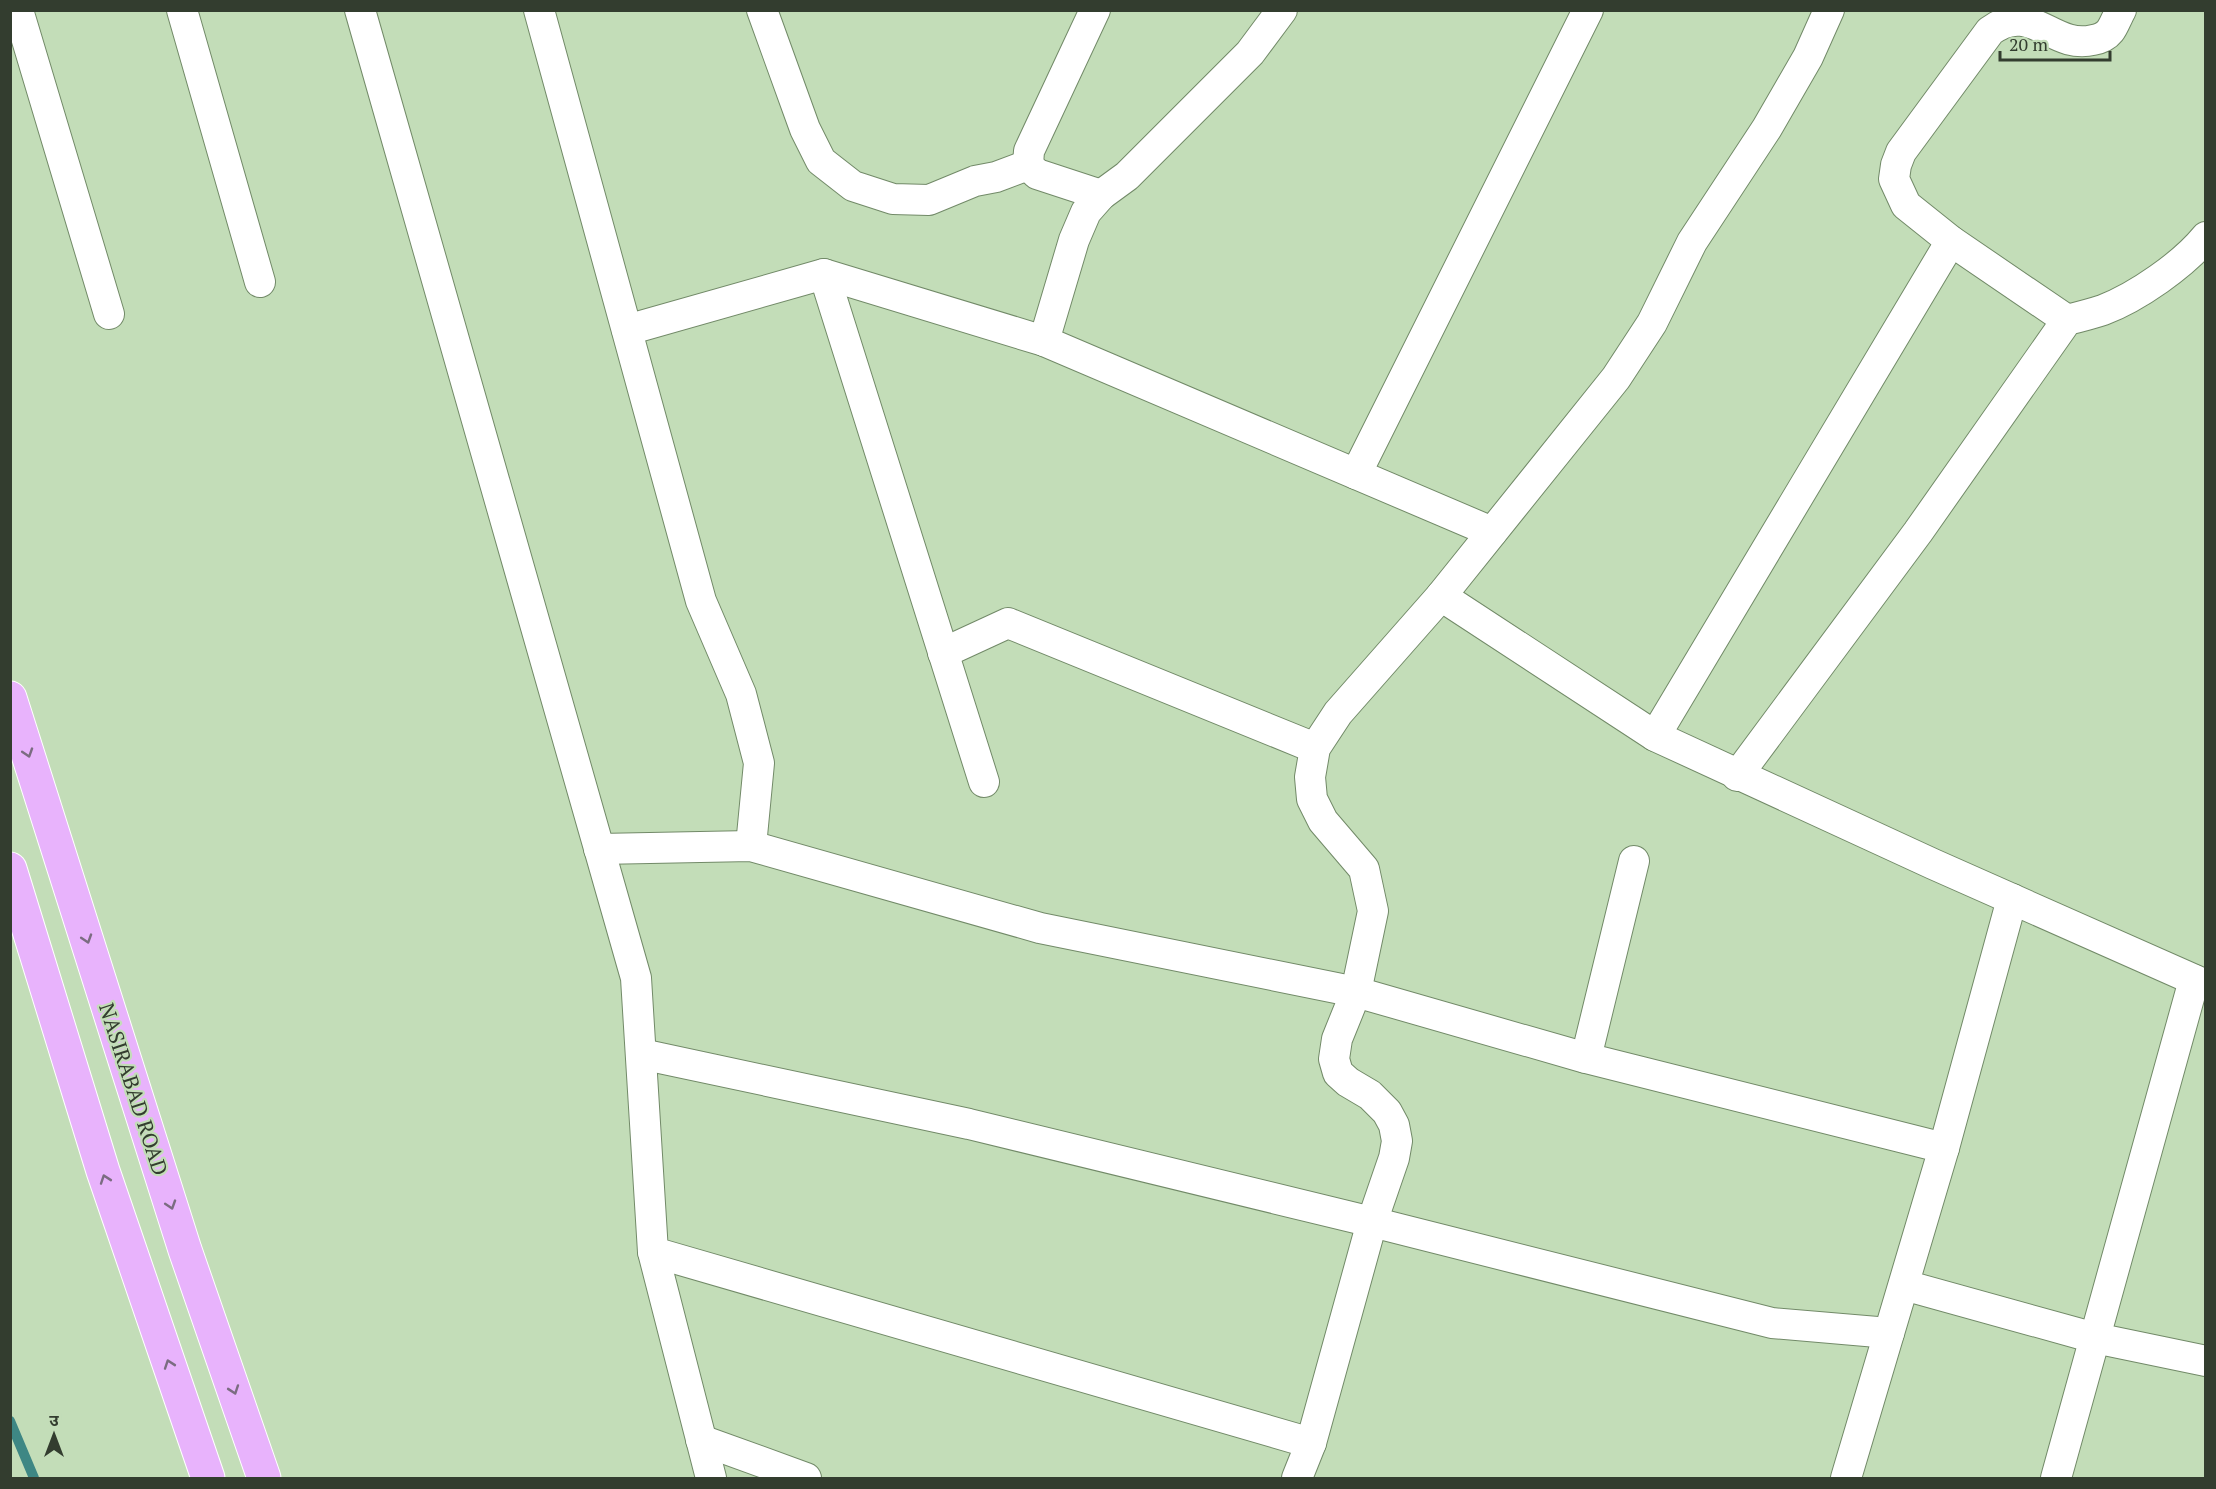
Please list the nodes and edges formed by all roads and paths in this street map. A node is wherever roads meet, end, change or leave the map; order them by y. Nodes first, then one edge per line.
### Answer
1 (18, 10) edge
2 (182, 10) edge
3 (360, 10) edge
4 (539, 10) edge
5 (762, 10) edge
6 (1095, 10) edge
7 (1282, 10) edge
8 (1588, 10) edge
9 (1829, 10) edge
10 (2121, 10) edge
11 (1028, 165) junction
12 (1101, 195) junction
13 (2205, 237) edge
14 (1951, 241) junction
15 (824, 274) junction
16 (260, 282) dead end
17 (109, 314) dead end
18 (2067, 320) junction
19 (627, 330) junction
20 (1044, 341) junction
21 (1356, 474) junction
22 (1492, 532) junction
23 (1441, 596) junction
24 (943, 653) junction
25 (10, 698) edge
26 (1655, 736) junction
27 (1315, 748) junction
28 (1737, 776) junction
29 (984, 782) dead end
30 (751, 846) junction
31 (599, 849) junction
32 (1634, 861) dead end
33 (10, 869) edge
34 (2013, 899) junction
35 (2200, 982) edge
36 (1356, 992) junction
37 (641, 1054) junction
38 (1586, 1058) junction
39 (1944, 1148) junction
40 (1372, 1222) junction
41 (653, 1252) junction
42 (1904, 1285) junction
43 (1889, 1333) junction
44 (2095, 1338) junction
45 (2205, 1361) edge
46 (701, 1440) junction
47 (1311, 1443) junction
48 (208, 1479) edge
49 (264, 1479) edge
50 (711, 1479) edge
51 (806, 1479) edge
52 (1297, 1479) edge
53 (1846, 1479) edge
54 (2056, 1479) edge

1 - 17 street
2 - 16 street
3 - 31 street
4 - 19 street
5 - 11 street
6 - 11 street
7 - 12 street
8 - 21 street
9 - 22 street
10 - 14 street
11 - 12 street
12 - 20 street
13 - 18 street
14 - 18 street
14 - 26 street
15 - 19 street
15 - 20 street
15 - 24 street
18 - 28 street
19 - 30 street
20 - 21 street
21 - 22 street
22 - 23 street
23 - 26 street
23 - 27 street
24 - 27 street
24 - 29 street
25 -> 49 highway, NASIRABAD ROAD
26 - 28 street
27 - 36 street
28 - 34 street
30 - 31 street
30 - 36 street
31 - 37 street
32 - 38 street
48 -> 33 highway
34 - 35 street
34 - 39 street
35 - 44 street
36 - 38 street
36 - 40 street
37 - 40 street
37 - 41 street
38 - 39 street
39 - 42 street
40 - 43 street
40 - 47 street
41 - 46 street
41 - 47 street
42 - 43 street
42 - 44 street
43 - 53 street
44 - 45 street
44 - 54 street
46 - 50 street
46 - 51 street
47 - 52 street

